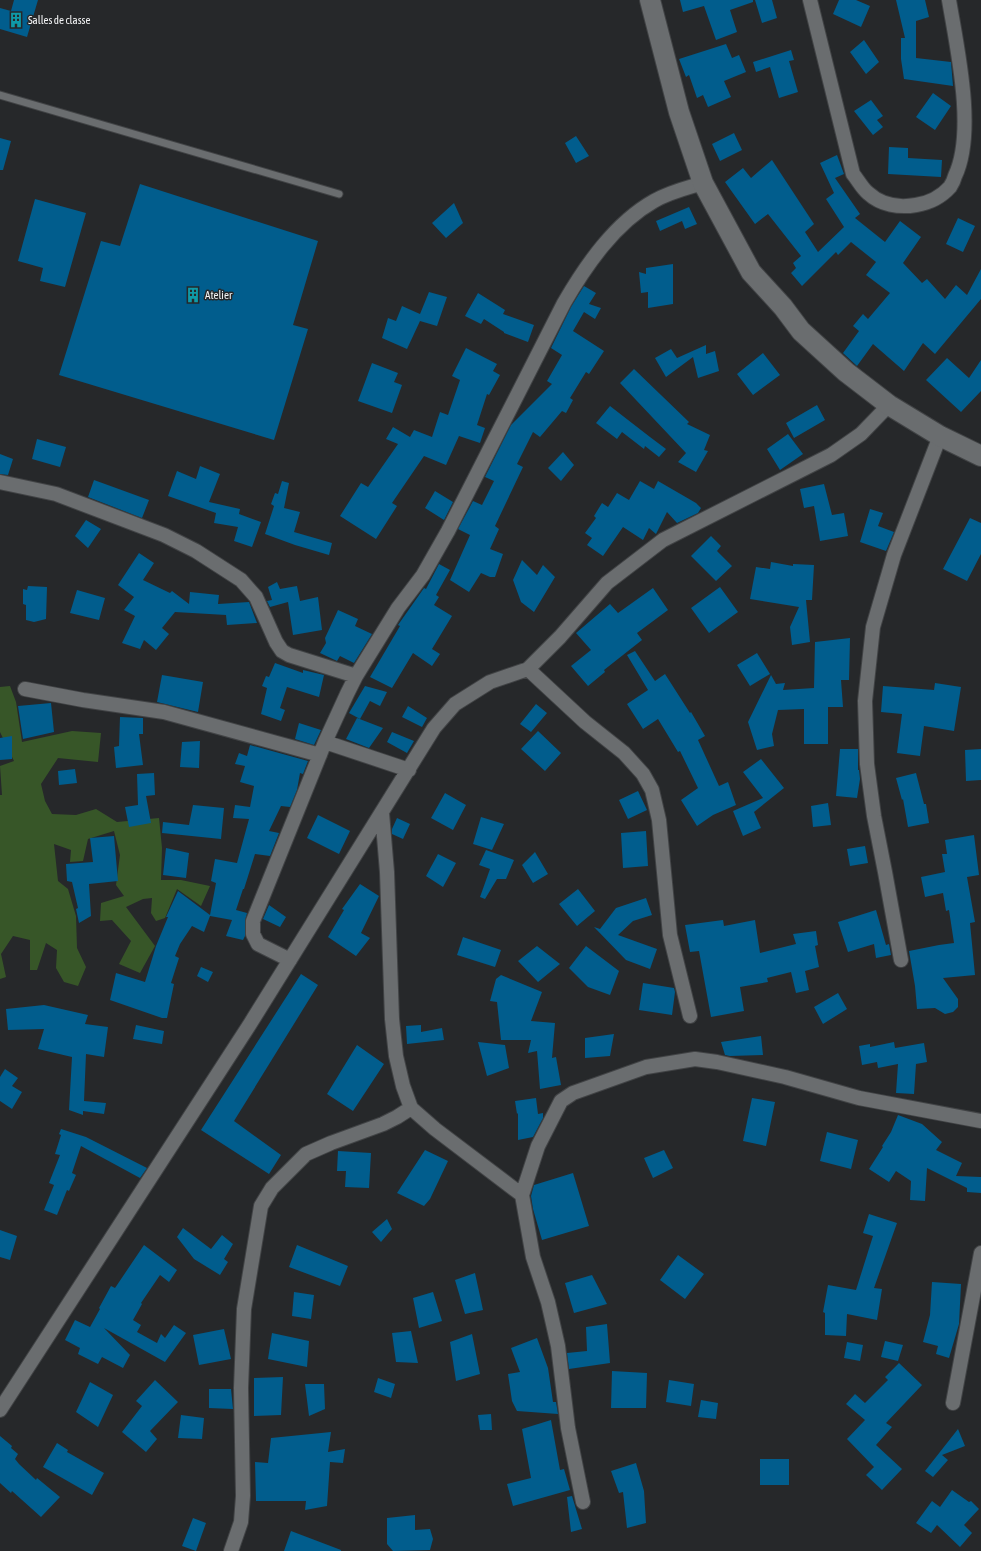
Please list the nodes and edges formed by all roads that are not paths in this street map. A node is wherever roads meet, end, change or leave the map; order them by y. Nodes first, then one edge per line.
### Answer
1 (650, 0) edge
2 (810, 0) edge
3 (949, 0) edge
4 (0, 95) edge
5 (703, 183) junction
6 (339, 194) dead end
7 (889, 405) junction
8 (940, 436) junction
9 (981, 456) edge
10 (0, 482) edge
11 (528, 669) junction
12 (356, 676) junction
13 (25, 689) dead end
14 (322, 748) junction
15 (409, 770) junction
16 (382, 813) junction
17 (290, 960) junction
18 (901, 960) dead end
19 (690, 1016) dead end
20 (411, 1108) junction
21 (981, 1121) edge
22 (522, 1195) junction
23 (981, 1253) edge
24 (953, 1403) dead end
25 (0, 1410) edge
26 (583, 1502) dead end
27 (231, 1551) edge

1 - 5 street
2 - 3 street
4 - 6 lane
5 - 7 street
5 - 12 street
7 - 8 street
7 - 11 street
8 - 9 street
8 - 18 street
10 - 12 street
11 - 15 street
11 - 19 street
12 - 14 street
13 - 14 street
14 - 15 street
14 - 17 street
15 - 16 street
16 - 17 street
16 - 20 street
17 - 25 street
20 - 22 street
20 - 27 street
21 - 22 street
22 - 26 street
23 - 24 street

